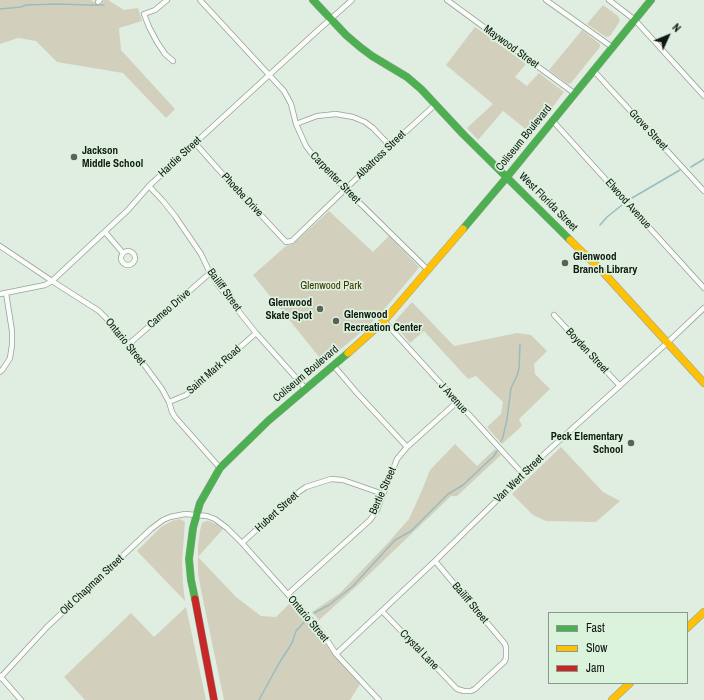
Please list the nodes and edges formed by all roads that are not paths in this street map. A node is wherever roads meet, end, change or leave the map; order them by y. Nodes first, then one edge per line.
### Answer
1 (167, 0) edge
2 (200, 0) edge
3 (313, 0) edge
4 (352, 0) edge
5 (448, 0) edge
6 (546, 0) edge
7 (609, 0) edge
8 (650, 0) edge
9 (331, 19) junction
10 (635, 20) junction
11 (612, 47) junction
12 (173, 61) dead end
13 (593, 70) junction
14 (269, 75) junction
15 (574, 93) junction
16 (704, 96) edge
17 (436, 104) junction
18 (552, 120) junction
19 (296, 124) junction
20 (195, 143) junction
21 (390, 146) junction
22 (507, 177) junction
23 (149, 186) junction
24 (345, 189) junction
25 (704, 191) edge
26 (105, 232) junction
27 (292, 240) joint
28 (0, 246) edge
29 (123, 253) dead end
30 (428, 270) junction
31 (210, 273) junction
32 (52, 281) junction
33 (704, 288) edge
34 (6, 293) junction
35 (0, 294) edge
36 (704, 308) edge
37 (554, 315) dead end
38 (384, 321) junction
39 (256, 333) junction
40 (667, 343) junction
41 (129, 344) junction
42 (334, 366) junction
43 (0, 372) edge
44 (704, 383) edge
45 (620, 386) junction
46 (306, 389) junction
47 (169, 402) junction
48 (457, 402) junction
49 (407, 447) junction
50 (220, 468) junction
51 (523, 474) junction
52 (383, 494) junction
53 (196, 515) junction
54 (242, 543) junction
55 (435, 561) junction
56 (288, 594) junction
57 (382, 611) junction
58 (704, 612) edge
59 (688, 627) edge
60 (336, 654) junction
61 (0, 677) edge
62 (629, 684) edge
63 (457, 689) joint
64 (21, 700) edge
65 (214, 700) edge
66 (379, 700) edge
67 (612, 700) edge

1 - 12 street
2 - 14 street, Carpenter Street
3 - 9 main road, West Florida Street
4 - 9 street, Hardie Street
5 - 15 street, Maywood Street
6 - 11 street
7 - 10 street
8 - 10 main road, Coliseum Boulevard
9 - 14 street, Hardie Street
9 - 17 main road, West Florida Street
10 - 11 main road, Coliseum Boulevard
10 - 16 street
11 - 13 main road, Coliseum Boulevard
13 - 15 main road, Coliseum Boulevard
13 - 25 street, Grove Street
14 - 19 street, Carpenter Street
14 - 20 street, Hardie Street
15 - 18 main road, Coliseum Boulevard
17 - 21 street, Albatross Street
17 - 22 main road, West Florida Street
18 - 22 main road, Coliseum Boulevard
18 - 33 street, Elwood Avenue
19 - 21 street
19 - 24 street, Carpenter Street
20 - 23 street, Hardie Street
20 - 27 street, Phoebe Drive
21 - 24 street, Albatross Street
22 - 30 main road, Coliseum Boulevard
22 - 40 main road, West Florida Street
23 - 26 street, Hardie Street
23 - 31 street, Bailiff Street
24 - 27 street, Albatross Street
24 - 30 street, Carpenter Street
26 - 29 street
26 - 32 street, Hardie Street
28 - 32 street, Ontario Street
30 - 38 main road, Coliseum Boulevard
31 - 39 street, Bailiff Street
31 - 41 street, Cameo Drive
32 - 34 street, Hardie Street
32 - 41 street, Ontario Street
34 - 35 street, Hardie Street
34 - 43 street
36 - 40 street, Van Wert Street
37 - 45 street, Boyden Street
38 - 42 main road, Coliseum Boulevard
38 - 48 street, J Avenue
39 - 46 street, Bailiff Street
39 - 47 street, Saint Mark Road
40 - 44 main road, West Florida Street
40 - 45 street, Van Wert Street
41 - 47 street, Ontario Street
42 - 46 main road, Coliseum Boulevard
42 - 49 street
45 - 51 street, Van Wert Street
46 - 50 main road, Coliseum Boulevard
47 - 50 street, Ontario Street
48 - 49 street, Bertie Street
48 - 51 street, J Avenue
49 - 52 street, Bertie Street
50 - 53 main road, Coliseum Boulevard
51 - 55 street, Van Wert Street
52 - 54 street, Hubert Street
52 - 56 street, Bertie Street
53 - 54 street, Ontario Street
53 - 61 street, Old Chapman Street
53 - 65 main road, Coliseum Boulevard
54 - 56 street, Ontario Street
55 - 57 street, Van Wert Street
55 - 63 street, Bailiff Street
56 - 60 street, Ontario Street
57 - 60 street, Van Wert Street
57 - 63 street, Crystal Lane
58 - 59 main road
60 - 66 street, Ontario Street
61 - 64 street
62 - 67 main road

